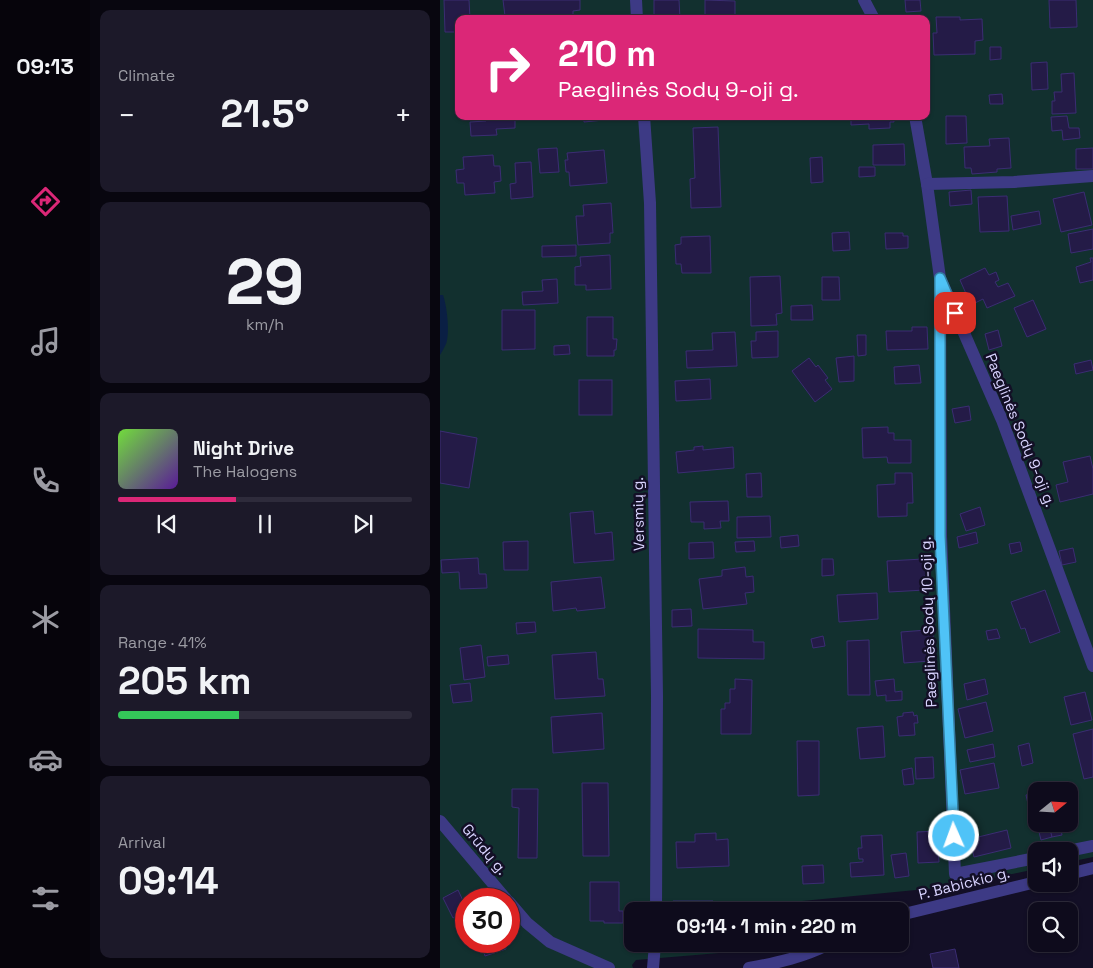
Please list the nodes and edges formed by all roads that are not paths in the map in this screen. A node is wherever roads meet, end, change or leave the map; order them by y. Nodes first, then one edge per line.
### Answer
1 (636, 0) edge
2 (864, 0) edge
3 (637, 15) edge
4 (872, 15) edge
5 (644, 120) edge
6 (916, 120) edge
7 (1093, 176) edge
8 (927, 184) junction
9 (940, 278) junction
10 (1093, 666) edge
11 (440, 821) edge
12 (1093, 846) edge
13 (1078, 849) edge
14 (1028, 860) edge
15 (1093, 868) edge
16 (1078, 872) edge
17 (1028, 884) edge
18 (497, 888) edge
19 (656, 902) edge
20 (909, 913) edge
21 (520, 915) edge
22 (655, 952) edge
23 (809, 952) edge
24 (609, 968) edge
25 (652, 968) edge
26 (749, 968) edge

1 - 3 street
2 - 4 street
5 - 19 street, Versmių g.
6 - 8 street, Paeglinės Sodų 9-oji g.
7 - 8 street
8 - 9 street, Paeglinės Sodų 9-oji g.
9 - 10 street, Paeglinės Sodų 9-oji g.
9 - 14 street, Paeglinės Sodų 10-oji g.
11 - 18 street, Grūdų g.
12 - 13 street
15 - 16 street
17 - 20 street, P. Babickio g.
21 - 24 street
22 - 25 street
23 - 26 street

